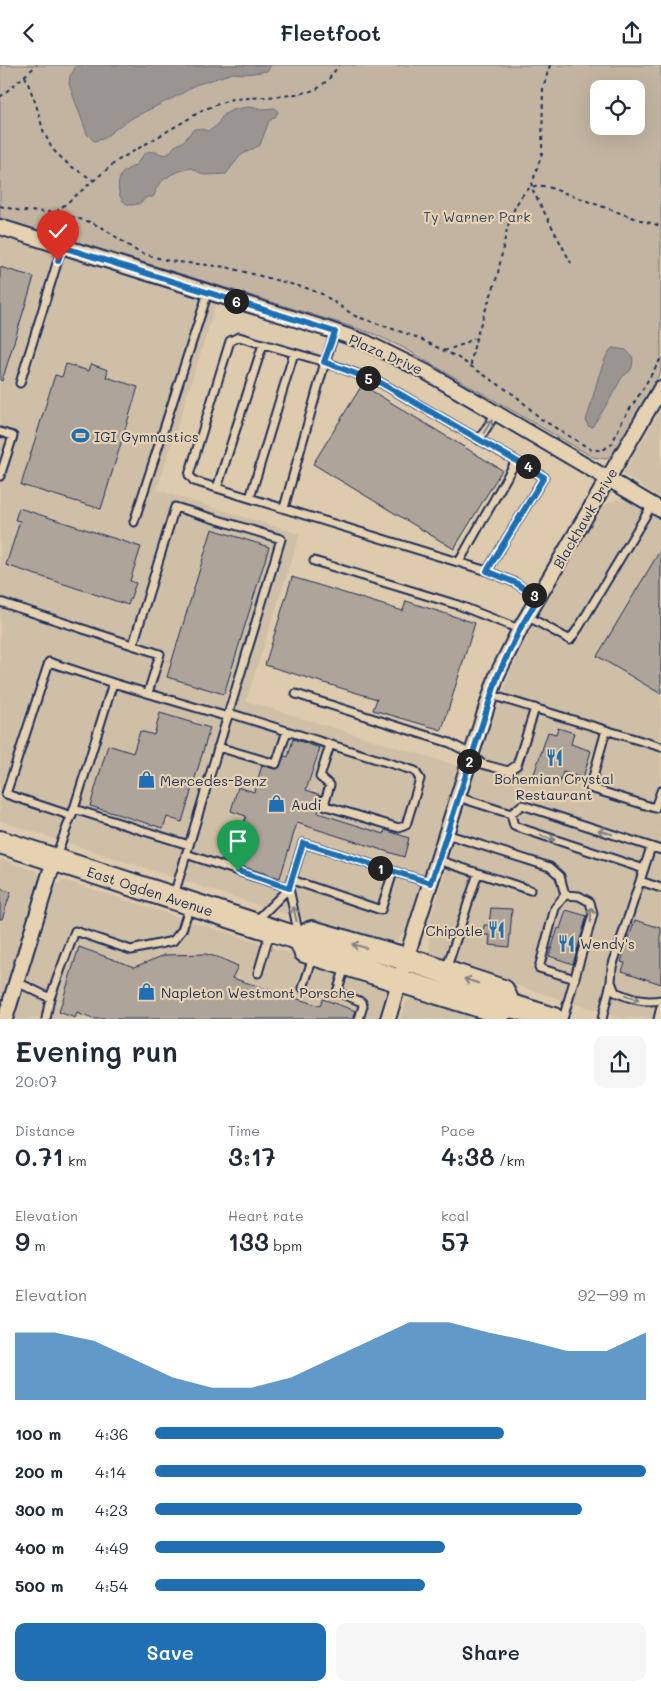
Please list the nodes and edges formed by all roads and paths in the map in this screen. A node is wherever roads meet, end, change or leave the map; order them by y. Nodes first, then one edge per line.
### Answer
1 (37, 65) edge
2 (339, 65) edge
3 (550, 65) edge
4 (25, 76) junction
5 (0, 97) edge
6 (93, 180) junction
7 (531, 187) junction
8 (0, 206) edge
9 (56, 212) junction
10 (661, 225) edge
11 (0, 227) edge
12 (62, 247) junction
13 (571, 263) dead end
14 (208, 292) junction
15 (335, 332) junction
16 (475, 337) junction
17 (263, 344) junction
18 (444, 351) junction
19 (294, 353) junction
20 (661, 358) edge
21 (324, 362) junction
22 (471, 366) junction
23 (20, 383) dead end
24 (661, 389) edge
25 (496, 413) junction
26 (0, 432) edge
27 (479, 440) junction
28 (516, 461) junction
29 (0, 476) edge
30 (608, 479) junction
31 (217, 488) junction
32 (250, 498) junction
33 (656, 507) edge
34 (284, 508) junction
35 (134, 522) dead end
36 (314, 561) dead end
37 (459, 562) junction
38 (487, 571) junction
39 (538, 598) junction
40 (0, 602) edge
41 (527, 616) junction
42 (520, 629) junction
43 (133, 645) junction
44 (113, 683) junction
45 (148, 693) junction
46 (296, 694) dead end
47 (491, 695) junction
48 (535, 708) junction
49 (228, 715) junction
50 (606, 730) junction
51 (287, 731) junction
52 (330, 745) junction
53 (218, 747) junction
54 (661, 747) edge
55 (471, 754) junction
56 (661, 791) edge
57 (458, 797) junction
58 (73, 813) junction
59 (511, 814) junction
60 (446, 834) junction
61 (0, 842) edge
62 (189, 845) junction
63 (651, 847) junction
64 (661, 850) edge
65 (186, 854) junction
66 (54, 860) junction
67 (438, 860) junction
68 (644, 869) junction
69 (393, 872) junction
70 (478, 873) junction
71 (292, 880) junction
72 (640, 881) junction
73 (431, 883) junction
74 (289, 888) junction
75 (661, 888) edge
76 (530, 890) dead end
77 (564, 895) junction
78 (182, 901) junction
79 (262, 927) junction
80 (307, 946) junction
81 (406, 959) junction
82 (346, 964) junction
83 (446, 972) junction
84 (258, 973) dead end
85 (575, 979) junction
86 (399, 981) junction
87 (17, 982) junction
88 (611, 982) junction
89 (303, 988) dead end
90 (50, 998) junction
91 (661, 1000) edge
92 (661, 1007) edge
93 (506, 1012) edge
94 (539, 1016) edge
95 (5, 1019) edge
96 (46, 1019) edge
97 (359, 1019) edge
98 (388, 1019) edge
99 (563, 1019) edge
100 (602, 1019) edge
101 (658, 1019) edge

1 - 4 path
2 - 6 path
3 - 7 path
4 - 5 path
4 - 6 path
6 - 9 path
7 - 10 path
7 - 13 path
7 - 16 path
8 - 9 path
9 - 18 path
11 - 12 street, Plaza Drive
12 - 14 street, Plaza Drive
12 - 23 lane
14 - 15 street, Plaza Drive
14 - 35 lane
15 - 21 lane
15 - 25 street, Plaza Drive
16 - 18 path
16 - 22 path
17 - 19 lane
17 - 31 lane
17 - 31 lane
18 - 22 path
19 - 21 lane
19 - 32 lane
20 - 22 path
21 - 27 lane
21 - 34 lane
24 - 30 street, Blackhawk Drive
27 -> 25 lane
25 - 30 street, Plaza Drive
26 - 29 lane
27 - 28 lane
28 - 37 lane
28 - 38 lane
30 - 33 street, Plaza Drive
30 - 39 street, Blackhawk Drive
31 - 32 lane
32 - 34 lane
33 - 41 lane
34 - 37 lane
36 - 42 lane
37 - 38 lane
38 - 39 lane
39 - 41 street, Blackhawk Drive
40 - 43 lane
41 - 42 street, Blackhawk Drive
42 - 47 street, Blackhawk Drive
43 - 45 lane
43 - 49 lane
44 - 45 lane
44 - 58 lane
44 - 58 lane
45 - 49 lane
46 - 55 lane
47 - 48 lane
47 - 55 street, Blackhawk Drive
48 - 50 lane
48 - 55 lane
49 - 51 lane
49 - 53 lane
50 - 54 lane
50 - 56 lane
51 - 52 lane
51 - 53 lane
52 - 52 lane
53 - 62 lane
55 - 57 street, Blackhawk Drive
57 - 59 lane
57 - 60 street, Blackhawk Drive
58 - 62 lane
58 - 66 lane
63 -> 59 lane
59 -> 68 lane
60 - 67 street, Blackhawk Drive
60 - 77 lane
61 - 66 main road, East Ogden Avenue
62 - 65 lane
63 - 64 lane
63 - 68 lane
65 - 74 lane
65 - 78 lane
66 - 78 main road, East Ogden Avenue
66 - 87 street
67 - 70 lane
67 - 73 street, Blackhawk Drive
68 - 72 lane
69 - 71 lane
69 - 71 lane
69 - 73 lane
70 - 76 lane
70 - 83 lane
71 - 74 lane
72 - 75 lane
72 - 88 lane
73 - 81 street, Blackhawk Drive
74 - 79 lane
80 -> 74 lane
85 -> 77 lane
77 - 85 lane
78 - 79 main road, East Ogden Avenue
78 - 90 lane
79 - 80 main road, East Ogden Avenue
79 - 84 lane
81 -> 80 main road, East Ogden Avenue
80 - 82 main road, East Ogden Avenue
80 - 89 lane
81 - 83 main road, East Ogden Avenue
81 - 86 street, Blackhawk Drive
82 - 86 main road, East Ogden Avenue
82 - 97 lane
93 -> 83 main road, East Ogden Avenue
85 - 99 lane
86 - 93 main road, East Ogden Avenue
86 - 98 street, Blackhawk Drive
87 - 90 lane
87 - 95 street
88 -> 91 lane
88 - 100 lane
90 - 96 lane
92 - 101 lane
93 - 94 main road, East Ogden Avenue

